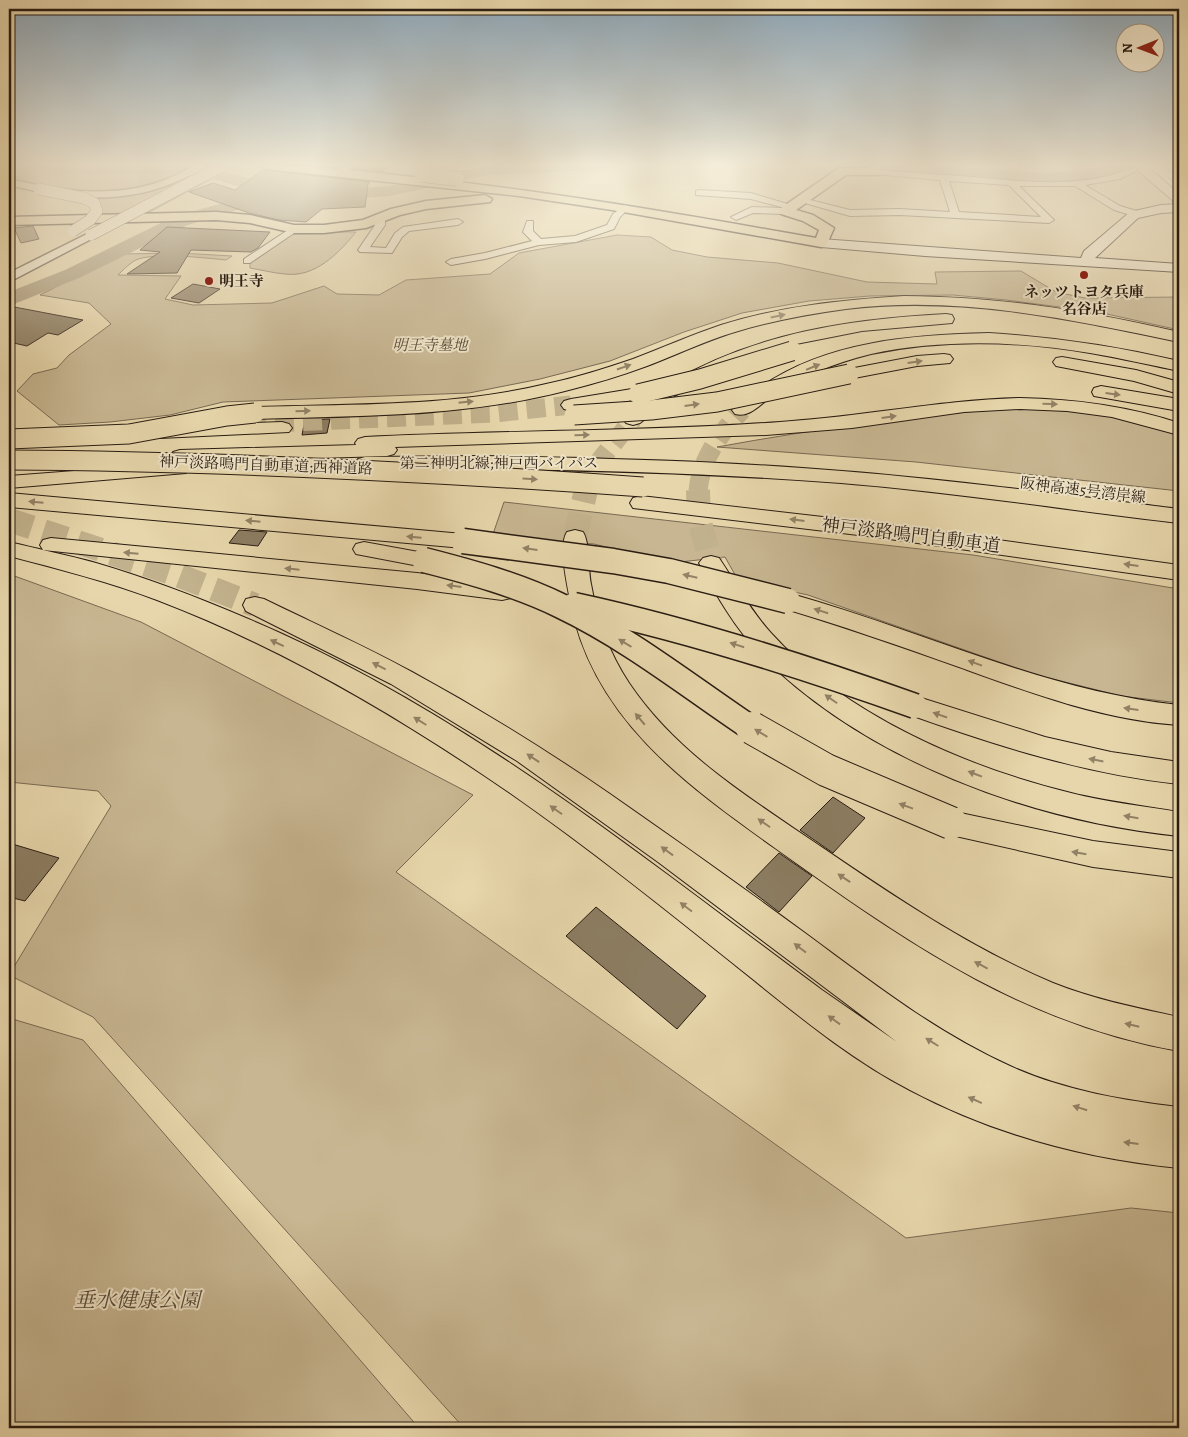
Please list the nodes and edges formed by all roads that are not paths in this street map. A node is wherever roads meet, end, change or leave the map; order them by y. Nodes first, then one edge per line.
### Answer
1 (290, 232) edge
2 (375, 232) edge
3 (402, 232) edge
4 (528, 232) edge
5 (596, 232) edge
6 (773, 232) edge
7 (776, 232) edge
8 (825, 232) edge
9 (1115, 232) edge
10 (81, 233) joint
11 (822, 240) junction
12 (539, 242) junction
13 (1089, 260) junction
14 (248, 261) dead end
15 (451, 262) dead end
16 (1179, 264) edge
17 (1179, 268) edge
18 (9, 269) edge
19 (9, 278) edge
20 (1179, 337) edge
21 (1179, 346) edge
22 (958, 358) dead end
23 (1047, 360) dead end
24 (1179, 366) edge
25 (1179, 388) edge
26 (1179, 404) edge
27 (742, 410) tunnel mouth
28 (498, 419) dead end
29 (633, 419) tunnel mouth
30 (252, 421) junction
31 (1179, 429) edge
32 (128, 432) junction
33 (683, 433) junction
34 (9, 439) edge
35 (9, 443) edge
36 (201, 455) junction
37 (9, 460) edge
38 (9, 469) edge
39 (57, 471) junction
40 (9, 475) edge
41 (9, 482) edge
42 (988, 486) junction
43 (642, 495) junction
44 (9, 500) edge
45 (1179, 502) edge
46 (1179, 516) edge
47 (184, 524) junction
48 (575, 537) tunnel mouth
49 (9, 541) edge
50 (9, 549) edge
51 (1179, 556) edge
52 (711, 563) tunnel mouth
53 (1179, 573) edge
54 (256, 605) tunnel mouth
55 (1179, 715) edge
56 (1179, 772) edge
57 (1179, 824) edge
58 (1179, 865) edge
59 (1179, 1034) edge
60 (1179, 1126) edge
61 (1179, 1149) edge

1 - 14 street
2 - 3 street
4 - 12 street
5 - 12 street
6 - 11 main road
7 - 11 main road
8 - 11 main road
9 - 13 main road
10 - 18 street
10 - 19 street
11 - 13 main road
12 - 15 street
13 - 16 main road
13 - 17 main road
30 -> 20 highway
21 - 29 highway
24 -> 22 highway, bridge
23 - 25 highway
27 -> 24 highway
33 -> 26 highway
28 - 30 highway
30 - 32 highway, bridge
33 -> 31 highway
32 - 34 highway, bridge
32 - 35 highway
36 -> 33 highway
36 - 39 highway, 第二神明北線;神戸西バイパス
36 - 42 highway, 第二神明北線;神戸西バイパス
37 -> 43 highway, 神戸淡路鳴門自動車道;西神道路, bridge
38 - 39 highway, 第二神明北線;神戸西バイパス
39 - 41 highway, 第二神明北線;神戸西バイパス
39 - 42 highway, 第二神明北線;神戸西バイパス
40 - 43 highway, 神戸淡路鳴門自動車道;西神道路
42 - 45 highway, 阪神高速5号湾岸線
42 - 46 highway, 阪神高速5号湾岸線
43 - 51 highway, 神戸淡路鳴門自動車道
53 -> 43 highway, 神戸淡路鳴門自動車道
47 -> 44 highway
55 -> 47 highway, bridge
58 -> 47 highway, bridge
59 -> 48 highway
56 -> 49 highway, bridge
61 -> 50 highway
57 -> 52 highway
60 -> 54 highway

